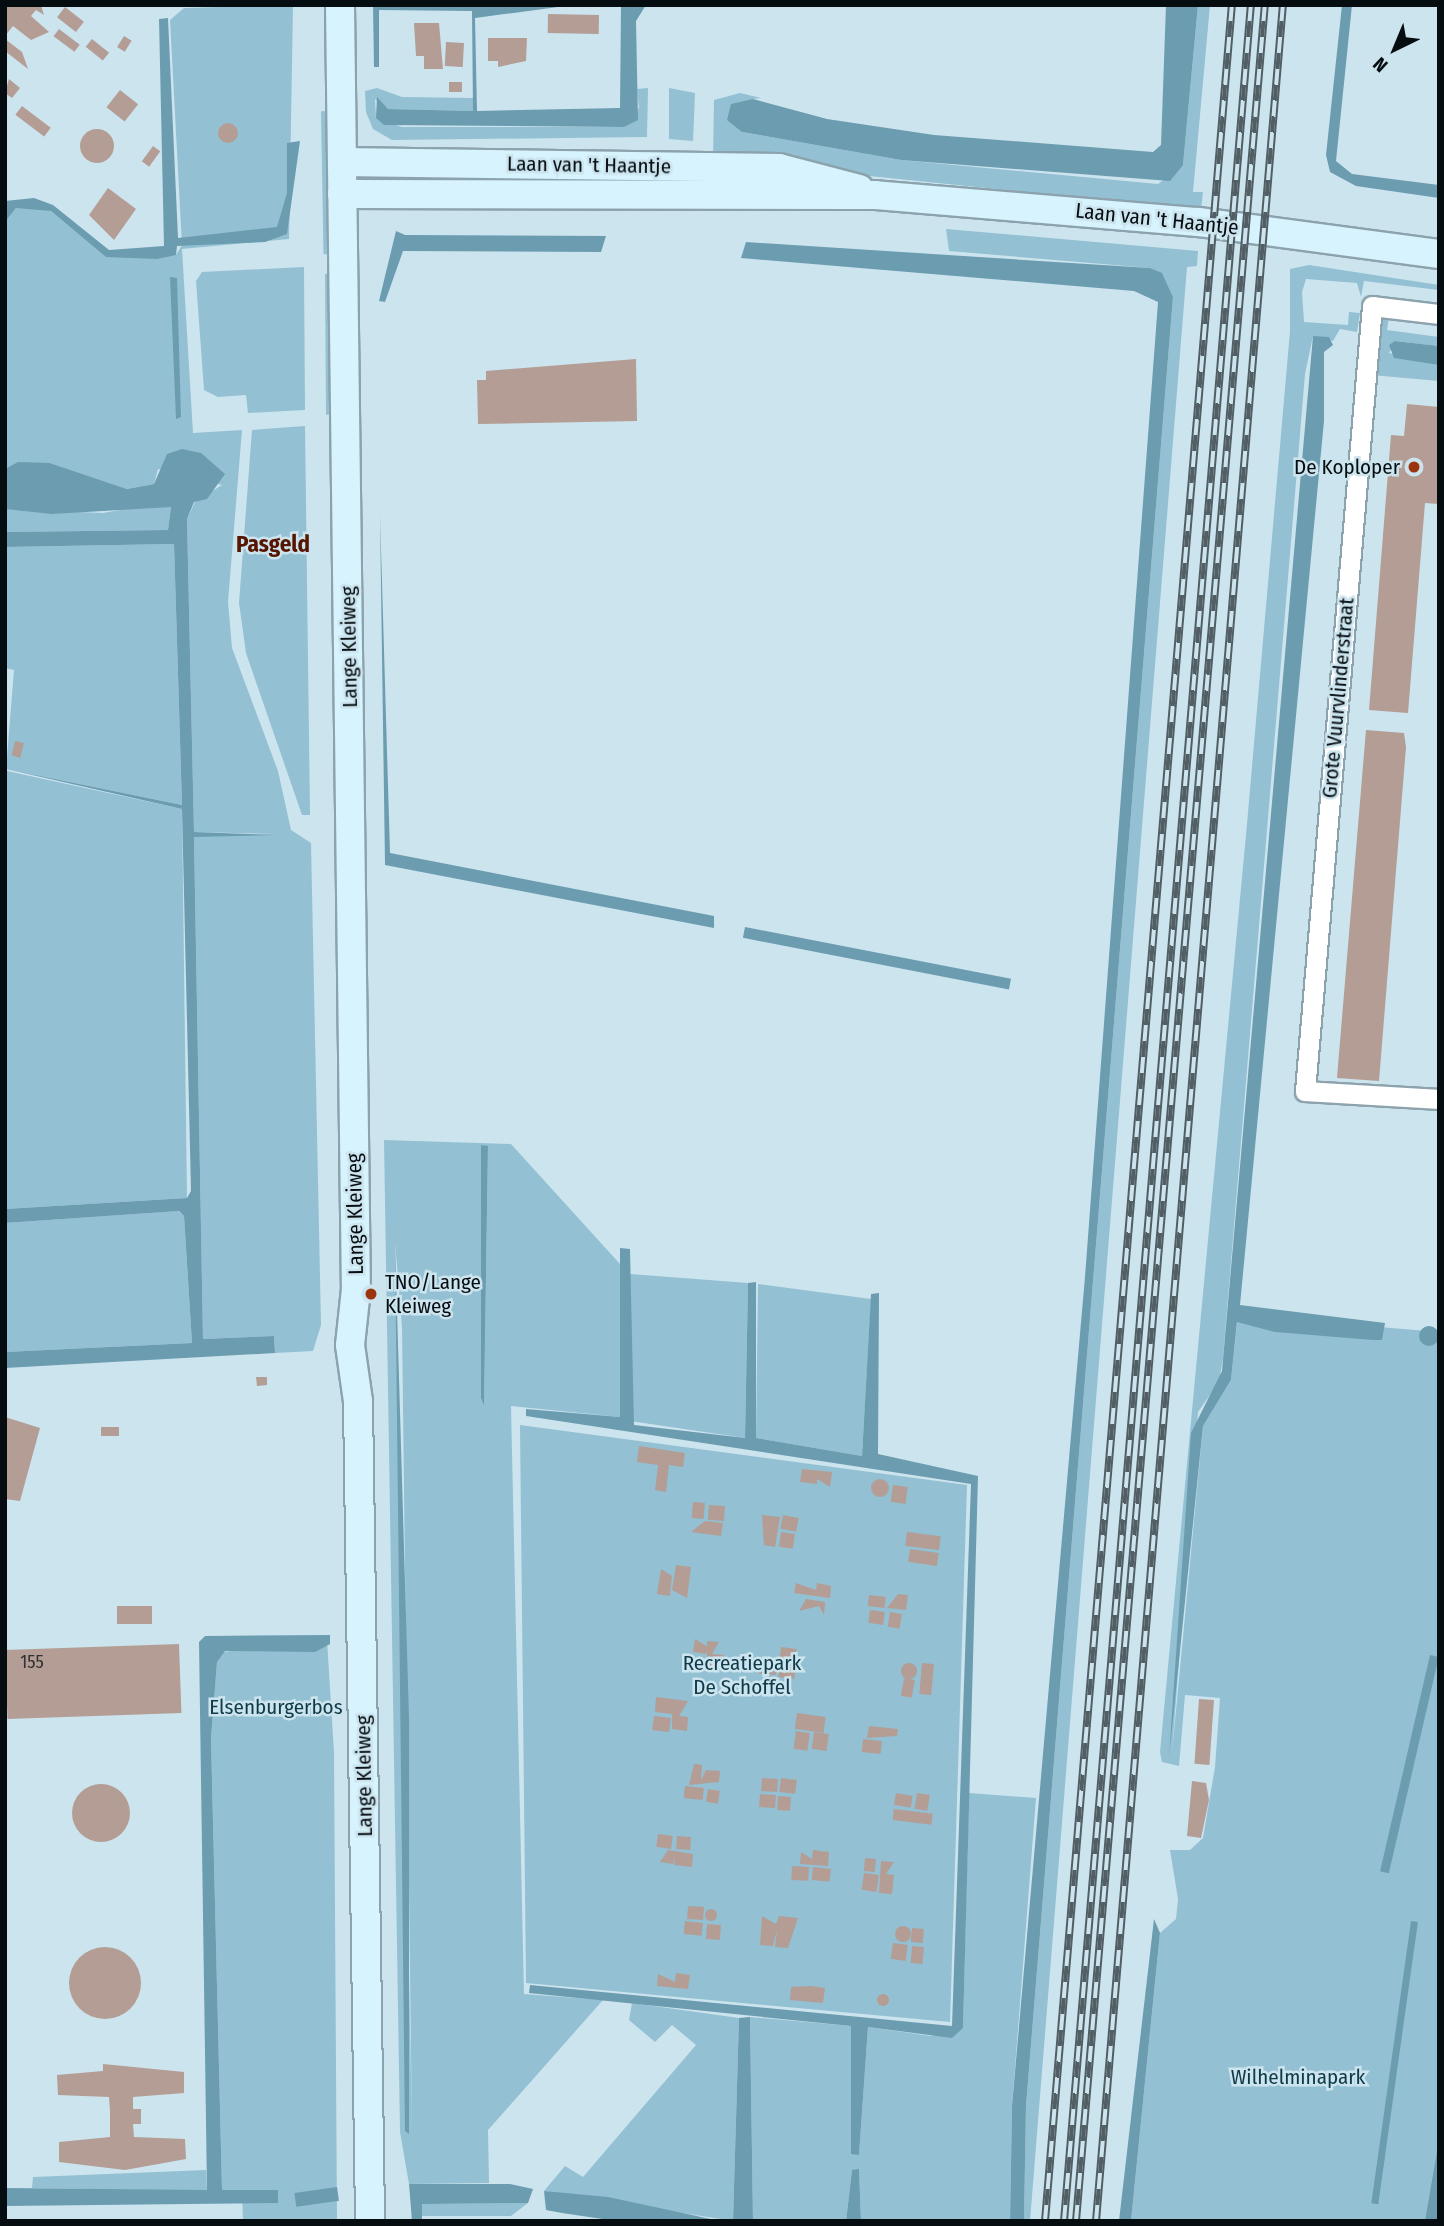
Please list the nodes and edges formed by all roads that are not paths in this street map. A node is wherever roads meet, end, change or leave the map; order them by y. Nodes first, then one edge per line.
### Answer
1 (340, 5) edge
2 (342, 162) junction
3 (342, 194) junction
4 (875, 195) junction
5 (1439, 254) edge
6 (1439, 314) edge
7 (1439, 1099) edge
8 (372, 2221) edge

1 - 2 street, Lange Kleiweg
2 - 3 street, Lange Kleiweg
2 - 4 street, Laan van 't Haantje
3 - 4 street, Laan van 't Haantje
3 - 8 street, Lange Kleiweg
4 - 5 street, Laan van 't Haantje
6 - 7 street, Grote Vuurvlinderstraat

